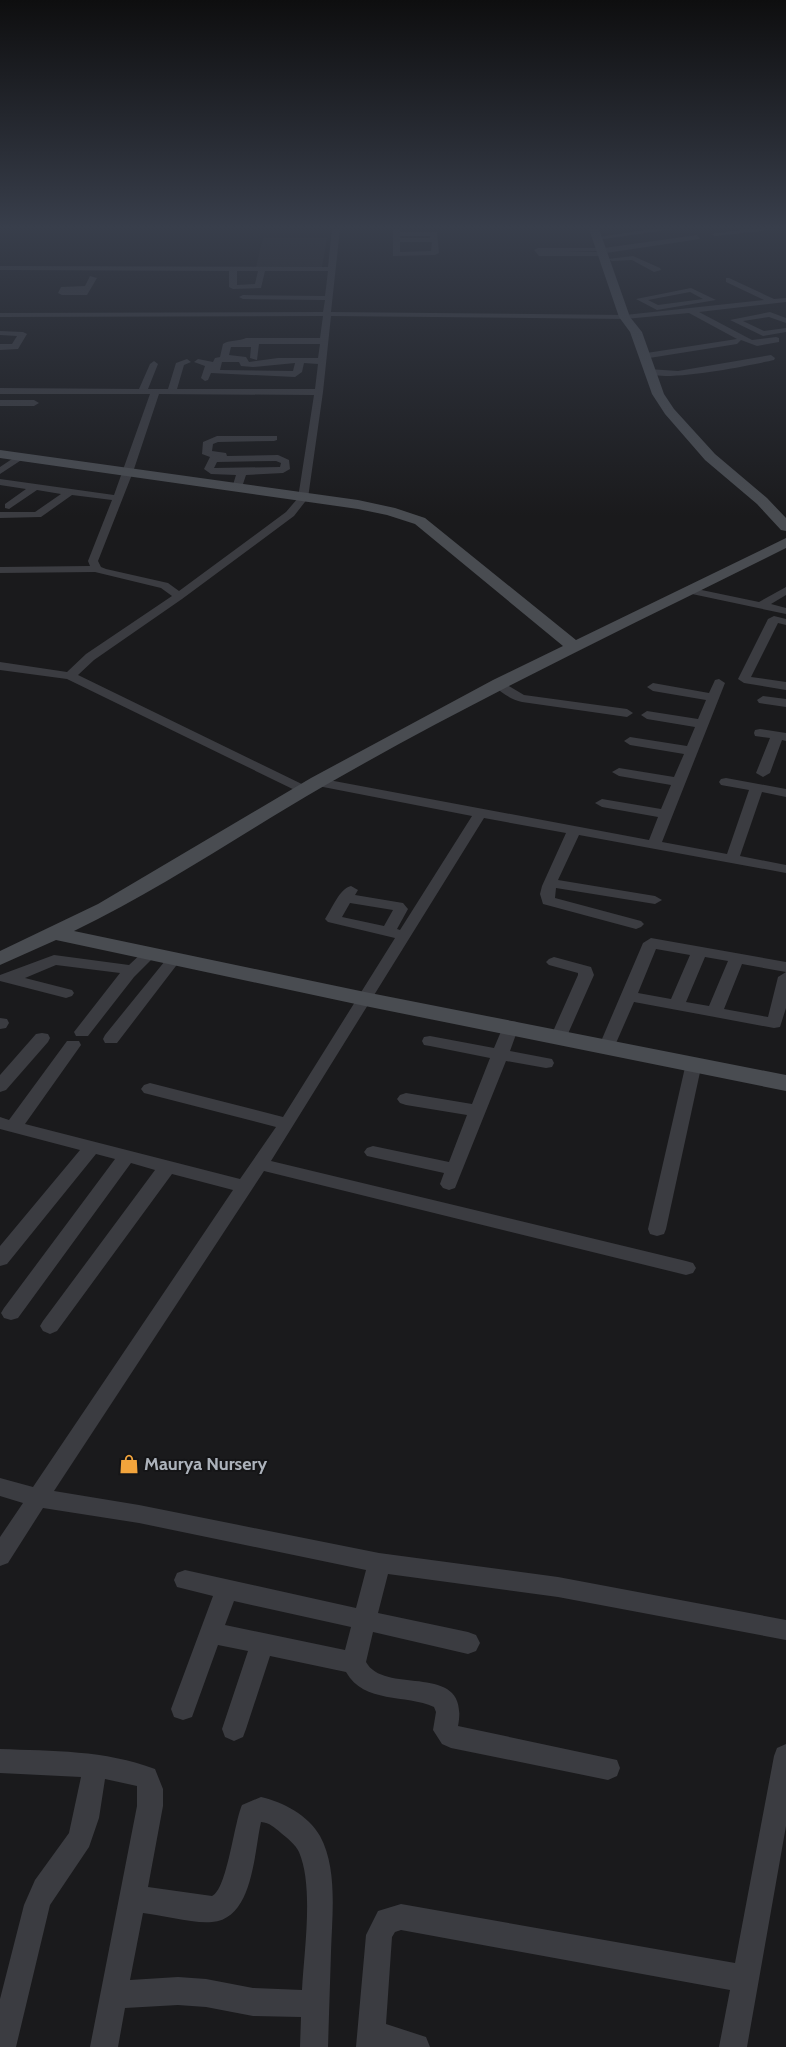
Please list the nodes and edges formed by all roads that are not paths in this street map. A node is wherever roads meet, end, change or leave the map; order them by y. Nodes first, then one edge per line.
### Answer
1 (35, 325) dead end
2 (325, 325) edge
3 (631, 325) edge
4 (718, 325) edge
5 (743, 325) edge
6 (0, 327) edge
7 (10, 327) joint
8 (786, 330) edge
9 (0, 333) edge
10 (786, 338) edge
11 (236, 340) dead end
12 (737, 341) dead end
13 (323, 342) junction
14 (274, 344) dead end
15 (304, 344) junction
16 (0, 347) edge
17 (643, 356) junction
18 (254, 358) dead end
19 (771, 358) dead end
20 (301, 359) junction
21 (322, 359) junction
22 (279, 361) junction
23 (187, 362) dead end
24 (198, 362) dead end
25 (154, 364) dead end
26 (245, 364) junction
27 (178, 372) junction
28 (648, 372) junction
29 (203, 373) junction
30 (241, 374) junction
31 (276, 374) junction
32 (187, 375) dead end
33 (0, 390) edge
34 (172, 390) junction
35 (143, 391) junction
36 (156, 392) junction
37 (319, 392) junction
38 (0, 403) edge
39 (34, 403) dead end
40 (274, 438) dead end
41 (0, 454) edge
42 (301, 454) junction
43 (21, 457) junction
44 (128, 472) junction
45 (242, 472) junction
46 (0, 480) edge
47 (35, 487) junction
48 (237, 488) junction
49 (70, 492) junction
50 (117, 498) junction
51 (303, 498) junction
52 (8, 506) dead end
53 (0, 515) edge
54 (786, 527) edge
55 (786, 542) edge
56 (97, 569) junction
57 (0, 570) edge
58 (786, 590) edge
59 (692, 591) junction
60 (178, 597) junction
61 (760, 606) junction
62 (786, 611) edge
63 (786, 622) edge
64 (575, 647) junction
65 (0, 666) edge
66 (70, 676) junction
67 (719, 683) dead end
68 (499, 684) junction
69 (786, 686) edge
70 (653, 687) dead end
71 (713, 697) junction
72 (763, 700) dead end
73 (786, 703) edge
74 (627, 713) dead end
75 (647, 715) dead end
76 (702, 724) junction
77 (760, 733) dead end
78 (782, 736) edge
79 (630, 741) dead end
80 (691, 751) junction
81 (620, 772) dead end
82 (763, 773) dead end
83 (678, 782) junction
84 (726, 782) dead end
85 (312, 787) junction
86 (762, 788) junction
87 (786, 793) edge
88 (602, 803) dead end
89 (480, 813) junction
90 (666, 814) junction
91 (575, 830) junction
92 (654, 844) junction
93 (732, 859) junction
94 (786, 869) edge
95 (550, 883) junction
96 (655, 900) dead end
97 (636, 924) dead end
98 (388, 932) junction
99 (54, 933) junction
100 (404, 935) junction
101 (699, 952) junction
102 (149, 954) junction
103 (174, 958) junction
104 (737, 958) junction
105 (0, 959) edge
106 (554, 962) dead end
107 (786, 967) edge
108 (132, 970) junction
109 (4, 977) edge
110 (786, 977) edge
111 (66, 993) dead end
112 (629, 996) junction
113 (365, 999) junction
114 (676, 1005) junction
115 (715, 1012) junction
116 (511, 1026) junction
117 (559, 1036) junction
118 (42, 1038) dead end
119 (110, 1039) dead end
120 (430, 1041) dead end
121 (607, 1046) junction
122 (500, 1054) junction
123 (546, 1063) dead end
124 (694, 1063) junction
125 (786, 1083) edge
126 (0, 1086) edge
127 (150, 1089) dead end
128 (406, 1099) dead end
129 (478, 1111) junction
130 (287, 1124) junction
131 (6, 1125) edge
132 (92, 1147) junction
133 (373, 1152) dead end
134 (127, 1156) junction
135 (259, 1164) junction
136 (167, 1167) junction
137 (246, 1187) junction
138 (657, 1229) dead end
139 (0, 1259) edge
140 (686, 1268) dead end
141 (11, 1313) dead end
142 (50, 1326) dead end
143 (0, 1487) edge
144 (38, 1498) junction
145 (0, 1556) edge
146 (379, 1563) junction
147 (185, 1580) dead end
148 (227, 1589) junction
149 (364, 1620) junction
150 (786, 1630) edge
151 (211, 1633) junction
152 (468, 1643) dead end
153 (262, 1644) junction
154 (354, 1663) junction
155 (184, 1709) dead end
156 (234, 1729) dead end
157 (786, 1756) edge
158 (0, 1761) edge
159 (95, 1767) junction
160 (608, 1768) dead end
161 (132, 1898) junction
162 (745, 1979) junction
163 (113, 1995) junction
164 (317, 2004) junction
165 (371, 2041) edge
166 (2, 2047) edge
167 (104, 2047) edge
168 (314, 2047) edge
169 (416, 2047) edge
170 (732, 2047) edge

1 - 7 street
2 - 13 street
3 - 17 street
4 - 10 street
5 - 8 street
6 - 7 street
9 - 16 street
11 - 13 street
12 - 17 street
13 - 15 street
13 - 21 street
14 - 15 street
15 - 20 street
17 - 28 street
18 - 20 street
19 - 28 street
20 - 21 street
20 - 22 street
20 - 31 street
21 - 37 street
22 - 26 street
22 - 31 street
23 - 27 street
24 - 29 street
25 - 35 street
26 - 30 street
26 - 30 street
27 - 29 street
27 - 32 street
27 - 34 street
28 - 54 street
29 - 34 street
30 - 31 street
33 - 35 street
34 - 36 street
34 - 37 street
35 - 36 street
36 - 44 street
37 - 42 street
38 - 39 street
40 - 42 street
41 - 43 street
42 - 51 street
43 - 44 street
43 - 46 street
44 - 48 street
44 - 50 street
45 - 45 street
45 - 48 street
46 - 47 street
47 - 49 street
47 - 52 street
48 - 51 street
49 - 50 street
49 - 53 street
50 - 56 street
51 - 60 street
51 - 64 street
55 - 59 street
56 - 57 street
56 - 60 street
58 - 61 street
59 - 61 street
59 - 64 street
60 - 66 street
61 - 62 street
63 - 69 street
64 - 68 street
65 - 66 street
66 - 85 street
67 - 71 street
68 - 74 street
68 - 85 street
70 - 71 street
71 - 76 street
72 - 73 street
75 - 76 street
76 - 80 street
77 - 78 street
78 - 82 street
79 - 80 street
80 - 83 street
81 - 83 street
83 - 90 street
84 - 86 street
85 - 89 street
85 - 99 street
86 - 87 street
86 - 93 street
88 - 90 street
89 - 91 street
89 - 100 street
90 - 92 street
91 - 92 street
91 - 95 street
92 - 93 street
93 - 94 street
95 - 96 street
95 - 97 street
98 - 98 street
98 - 100 street
99 - 102 street
99 - 105 street
100 - 113 street
101 - 104 street
101 - 112 street
101 - 114 street
102 - 103 street
102 - 108 street
103 - 113 street
103 - 119 street
104 - 107 street
104 - 115 street
106 - 117 street
108 - 109 street
108 - 131 street
109 - 111 street
110 - 115 street
112 - 114 street
112 - 121 street
113 - 116 street
113 - 130 street
114 - 115 street
116 - 117 street
116 - 122 street
117 - 121 street
118 - 126 street
120 - 122 street
121 - 124 street
122 - 123 street
122 - 129 street
124 - 125 street
124 - 138 street
127 - 130 street
128 - 129 street
129 - 133 street
130 - 135 street
131 - 132 street
132 - 134 street
132 - 139 street
134 - 136 street
134 - 141 street
135 - 137 street
135 - 140 street
136 - 137 street
136 - 142 street
137 - 144 street
143 - 144 street
144 - 145 street
144 - 146 street
146 - 149 street
146 - 150 street
147 - 148 street
148 - 149 street
148 - 151 street
149 - 152 street
149 - 154 street
151 - 153 street
151 - 155 street
153 - 154 street
153 - 156 street
154 - 160 street
157 - 162 street
158 - 159 street
159 - 161 street
159 - 166 street
161 - 163 street
161 - 164 street
162 - 165 street
162 - 170 street
163 - 164 street
163 - 167 street
164 - 168 street
165 - 169 street

